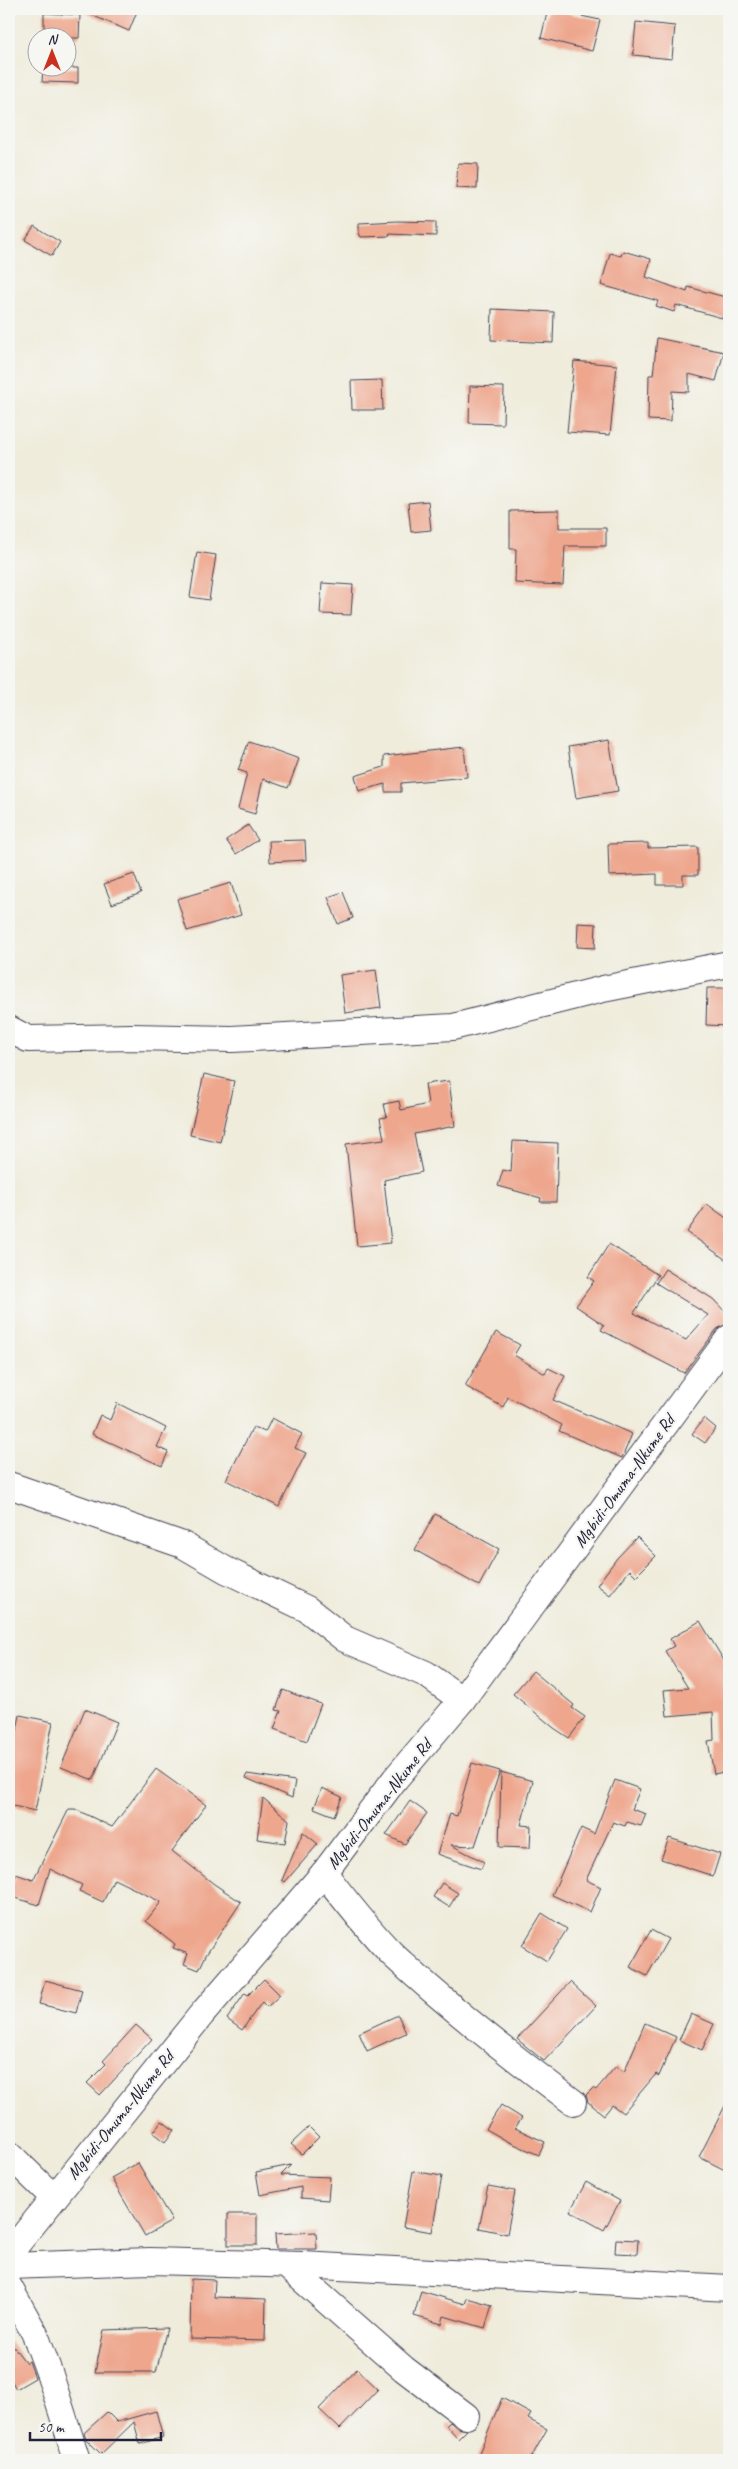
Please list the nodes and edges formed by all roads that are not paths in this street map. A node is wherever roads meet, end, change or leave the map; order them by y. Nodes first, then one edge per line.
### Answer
1 (729, 964) edge
2 (9, 1029) edge
3 (727, 1347) edge
4 (9, 1485) edge
5 (462, 1700) junction
6 (324, 1873) junction
7 (573, 2102) dead end
8 (9, 2154) edge
9 (54, 2198) junction
10 (9, 2254) edge
11 (286, 2265) junction
12 (9, 2266) edge
13 (9, 2287) edge
14 (729, 2288) edge
15 (466, 2416) dead end
16 (77, 2460) edge

1 - 2 street
3 - 5 street, Mgbidi-Omuma-Nkume Rd
4 - 5 street
5 - 6 street, Mgbidi-Omuma-Nkume Rd
6 - 7 street
6 - 9 street, Mgbidi-Omuma-Nkume Rd
8 - 9 street
9 - 10 street, Mgbidi-Omuma-Nkume Rd
11 - 12 street
11 - 14 street
11 - 15 street
13 - 16 street

